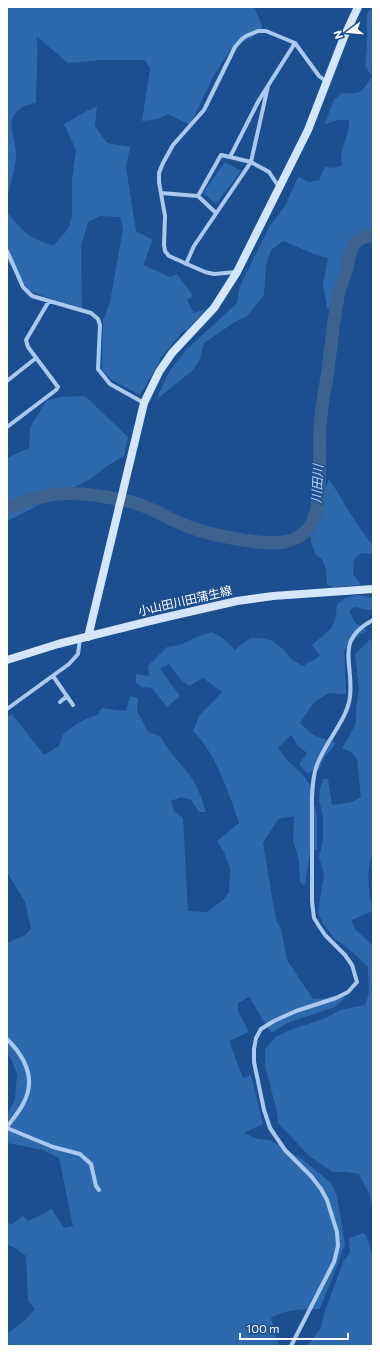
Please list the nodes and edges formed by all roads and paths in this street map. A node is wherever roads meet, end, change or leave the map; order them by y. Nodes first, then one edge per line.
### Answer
1 (358, 7) edge
2 (295, 44) junction
3 (328, 82) junction
4 (268, 86) junction
5 (230, 157) junction
6 (251, 162) junction
7 (280, 188) junction
8 (160, 193) junction
9 (198, 196) junction
10 (216, 213) junction
11 (7, 251) edge
12 (186, 264) junction
13 (237, 272) junction
14 (50, 302) junction
15 (36, 358) junction
16 (7, 380) edge
17 (144, 402) junction
18 (7, 427) edge
19 (373, 589) edge
20 (373, 620) edge
21 (84, 638) junction
22 (7, 660) edge
23 (53, 676) junction
24 (67, 696) junction
25 (60, 702) dead end
26 (73, 705) dead end
27 (7, 709) edge
28 (7, 1039) edge
29 (7, 1128) edge
30 (99, 1190) dead end
31 (291, 1346) edge

1 - 3 street
2 - 3 street
2 - 4 street
2 - 8 street
3 - 7 street
4 - 5 street
4 - 6 street
5 - 6 street
5 - 9 street
6 - 7 street
6 - 10 street
7 - 13 street
8 - 9 street
8 - 12 street
9 - 10 street
10 - 12 street
11 - 14 street
12 - 13 street
13 - 17 street
14 - 15 street
14 - 17 street
15 - 16 street
15 - 18 street
17 - 21 street
19 - 21 street, 小山田川田蒲生線
20 - 31 street
21 - 22 street, 小山田川田蒲生線
21 - 23 street
23 - 24 street
23 - 27 street
24 - 25 street
24 - 26 street
28 - 29 street
29 - 30 street

